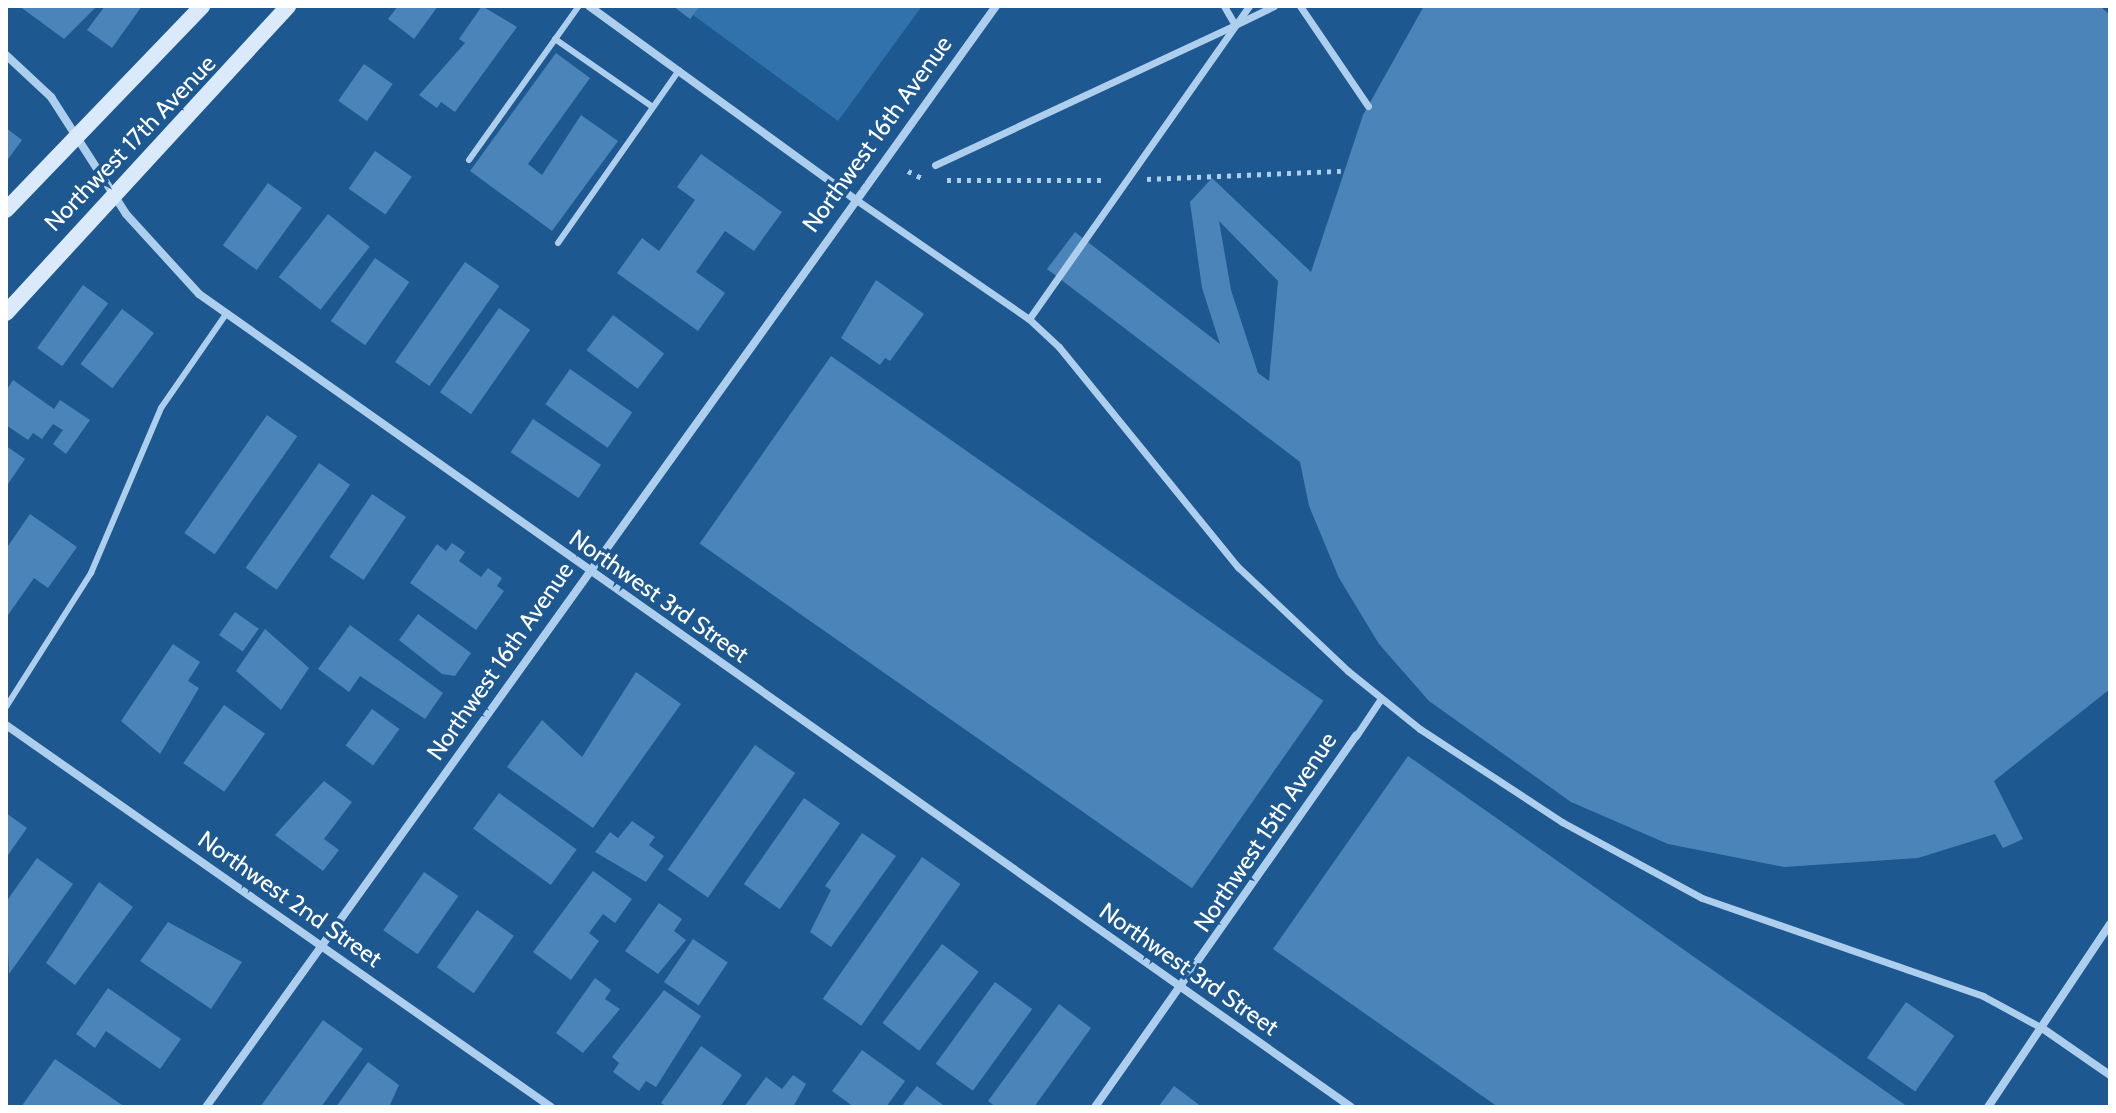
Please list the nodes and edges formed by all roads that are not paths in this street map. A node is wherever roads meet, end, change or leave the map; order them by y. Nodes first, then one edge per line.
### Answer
1 (202, 6) edge
2 (288, 6) edge
3 (579, 6) edge
4 (589, 6) edge
5 (996, 6) edge
6 (1224, 6) edge
7 (1249, 6) edge
8 (1274, 6) edge
9 (1300, 6) edge
10 (1235, 25) junction
11 (555, 39) junction
12 (6, 55) edge
13 (679, 70) junction
14 (1368, 106) dead end
15 (653, 107) junction
16 (79, 137) junction
17 (469, 160) dead end
18 (935, 165) dead end
19 (113, 196) junction
20 (853, 198) junction
21 (6, 210) edge
22 (558, 243) dead end
23 (6, 313) edge
24 (226, 314) junction
25 (1029, 319) junction
26 (589, 570) junction
27 (1380, 700) junction
28 (6, 707) edge
29 (6, 725) edge
30 (1356, 736) joint
31 (2110, 924) edge
32 (322, 946) junction
33 (1182, 987) junction
34 (2042, 1028) junction
35 (2110, 1075) edge
36 (206, 1107) edge
37 (551, 1107) edge
38 (1095, 1107) edge
39 (1351, 1107) edge
40 (1988, 1107) edge

1 - 16 main road, Northwest 17th Avenue
2 - 19 main road, Northwest 17th Avenue
3 - 11 lane
4 - 13 street
5 - 20 street, Northwest 16th Avenue
6 - 10 street
7 - 10 street
8 - 10 street
9 - 14 street
10 - 18 street
10 - 25 street
11 - 15 lane
11 - 17 lane
12 - 16 street, Northwest 3rd Street
13 - 15 lane
13 - 20 street
15 - 22 lane
16 - 19 street, Northwest 3rd Street
16 - 21 main road, Northwest 17th Avenue
19 - 23 main road, Northwest 17th Avenue
19 - 24 street, Northwest 3rd Street
20 - 25 street
20 - 26 street, Northwest 16th Avenue
24 - 26 street, Northwest 3rd Street
24 - 28 lane
25 - 27 street
26 - 32 street, Northwest 16th Avenue
26 - 33 street, Northwest 3rd Street
27 - 30 street
27 - 34 street
29 - 32 street, Northwest 2nd Street
30 - 33 street, Northwest 15th Avenue
31 - 34 street
32 - 36 street, Northwest 16th Avenue
32 - 37 street, Northwest 2nd Street
33 - 38 street, Northwest 15th Avenue
33 - 39 street, Northwest 3rd Street
34 - 35 street
34 - 40 street

